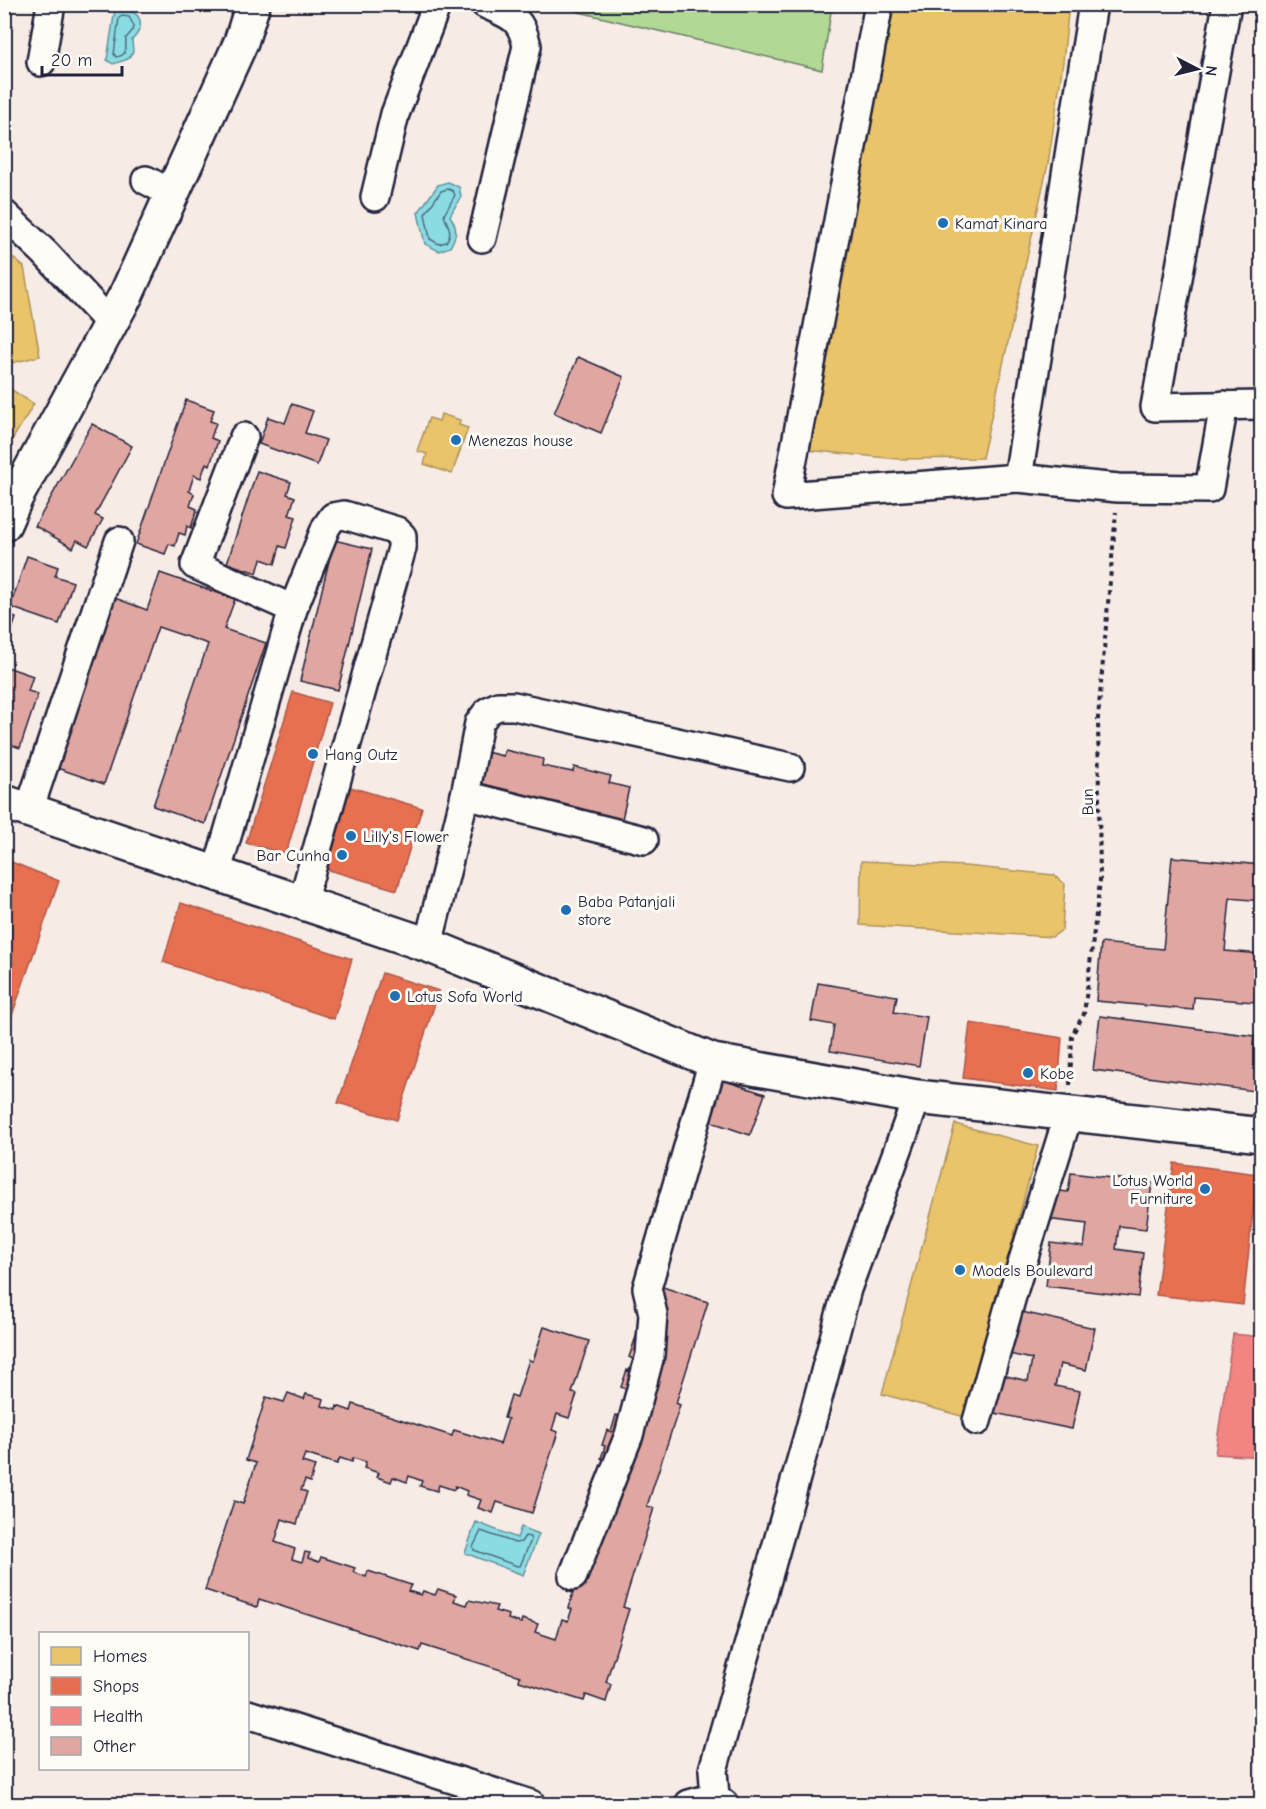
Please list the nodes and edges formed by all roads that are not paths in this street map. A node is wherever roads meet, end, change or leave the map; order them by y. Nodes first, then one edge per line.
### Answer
1 (51, 4) edge
2 (253, 4) edge
3 (437, 4) edge
4 (485, 4) edge
5 (879, 4) edge
6 (1094, 4) edge
7 (1227, 4) edge
8 (41, 62) dead end
9 (375, 197) dead end
10 (4, 214) edge
11 (482, 238) dead end
12 (110, 323) junction
13 (1224, 405) junction
14 (1262, 405) edge
15 (244, 437) dead end
16 (1018, 478) junction
17 (4, 524) edge
18 (119, 541) dead end
19 (293, 609) junction
20 (790, 767) dead end
21 (465, 795) junction
22 (17, 806) edge
23 (644, 840) dead end
24 (216, 874) junction
25 (302, 903) junction
26 (428, 945) junction
27 (713, 1061) junction
28 (917, 1097) junction
29 (1069, 1113) junction
30 (1262, 1135) edge
31 (977, 1421) dead end
32 (573, 1576) dead end
33 (249, 1714) edge
34 (717, 1802) edge
35 (531, 1804) edge
36 (689, 1804) edge

1 - 8 street
2 - 12 main road
3 - 9 street
4 - 11 street
5 - 16 street
6 - 16 street
7 - 13 street
10 - 12 street
12 - 17 main road
13 - 14 street
13 - 16 street
15 - 19 street
18 - 22 street
19 - 24 street
19 - 25 street
20 - 21 street
21 - 23 street
21 - 26 street
22 - 24 main road
24 - 25 main road
25 - 26 main road
26 - 27 main road
27 - 28 main road
27 - 32 street
28 - 29 main road
28 - 34 street
29 - 30 main road
29 - 31 street
33 - 35 street
34 - 36 street

